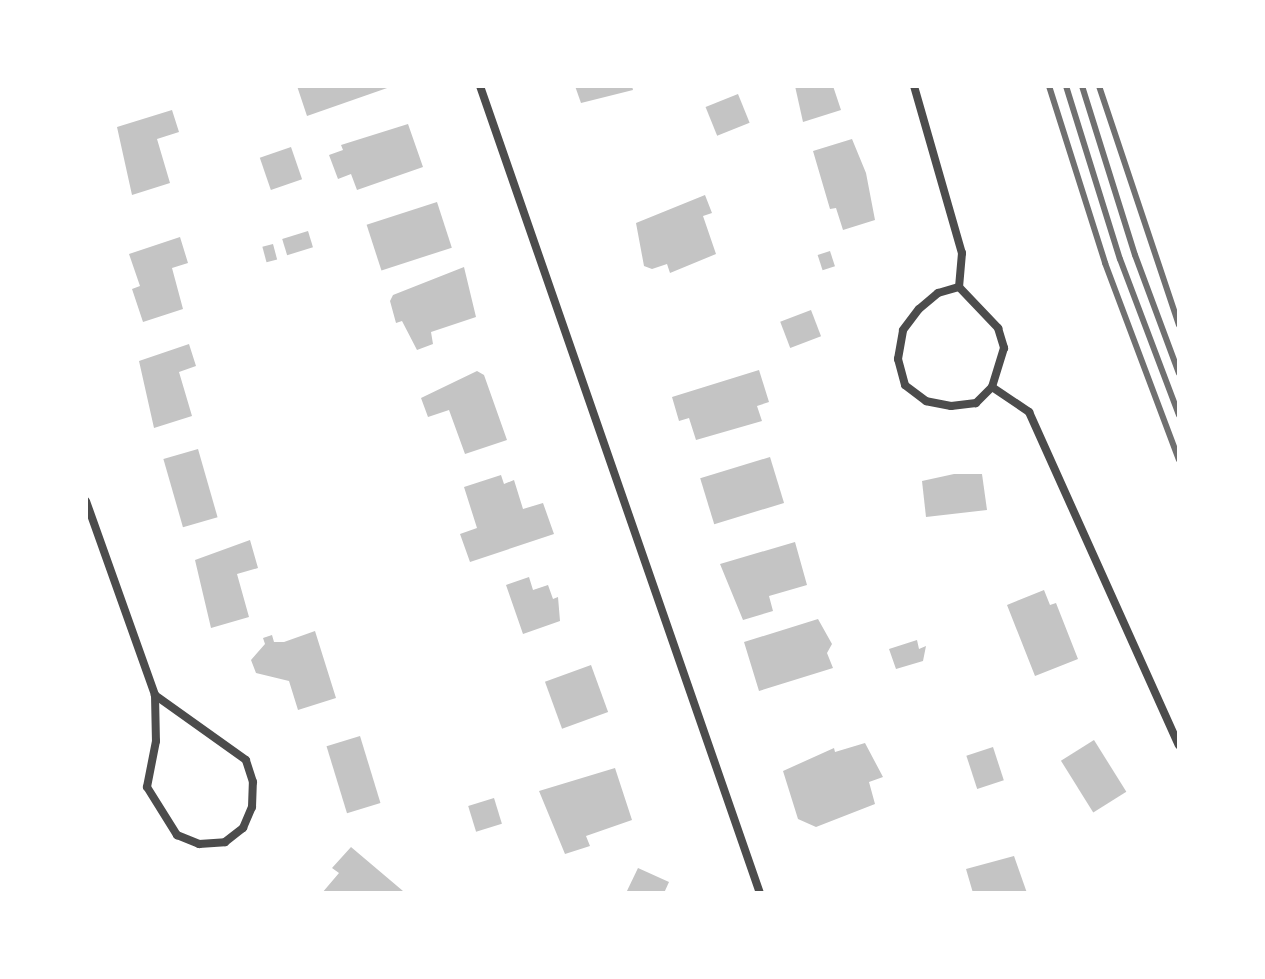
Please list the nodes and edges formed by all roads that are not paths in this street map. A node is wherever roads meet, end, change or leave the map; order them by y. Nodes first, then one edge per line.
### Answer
1 (480, 86) edge
2 (914, 86) edge
3 (959, 287) junction
4 (992, 387) junction
5 (86, 501) edge
6 (155, 695) junction
7 (1179, 745) edge
8 (760, 893) edge

1 - 8 street
2 - 3 street
3 - 4 street
3 - 4 street
4 - 7 street
5 - 6 street
6 - 6 street

